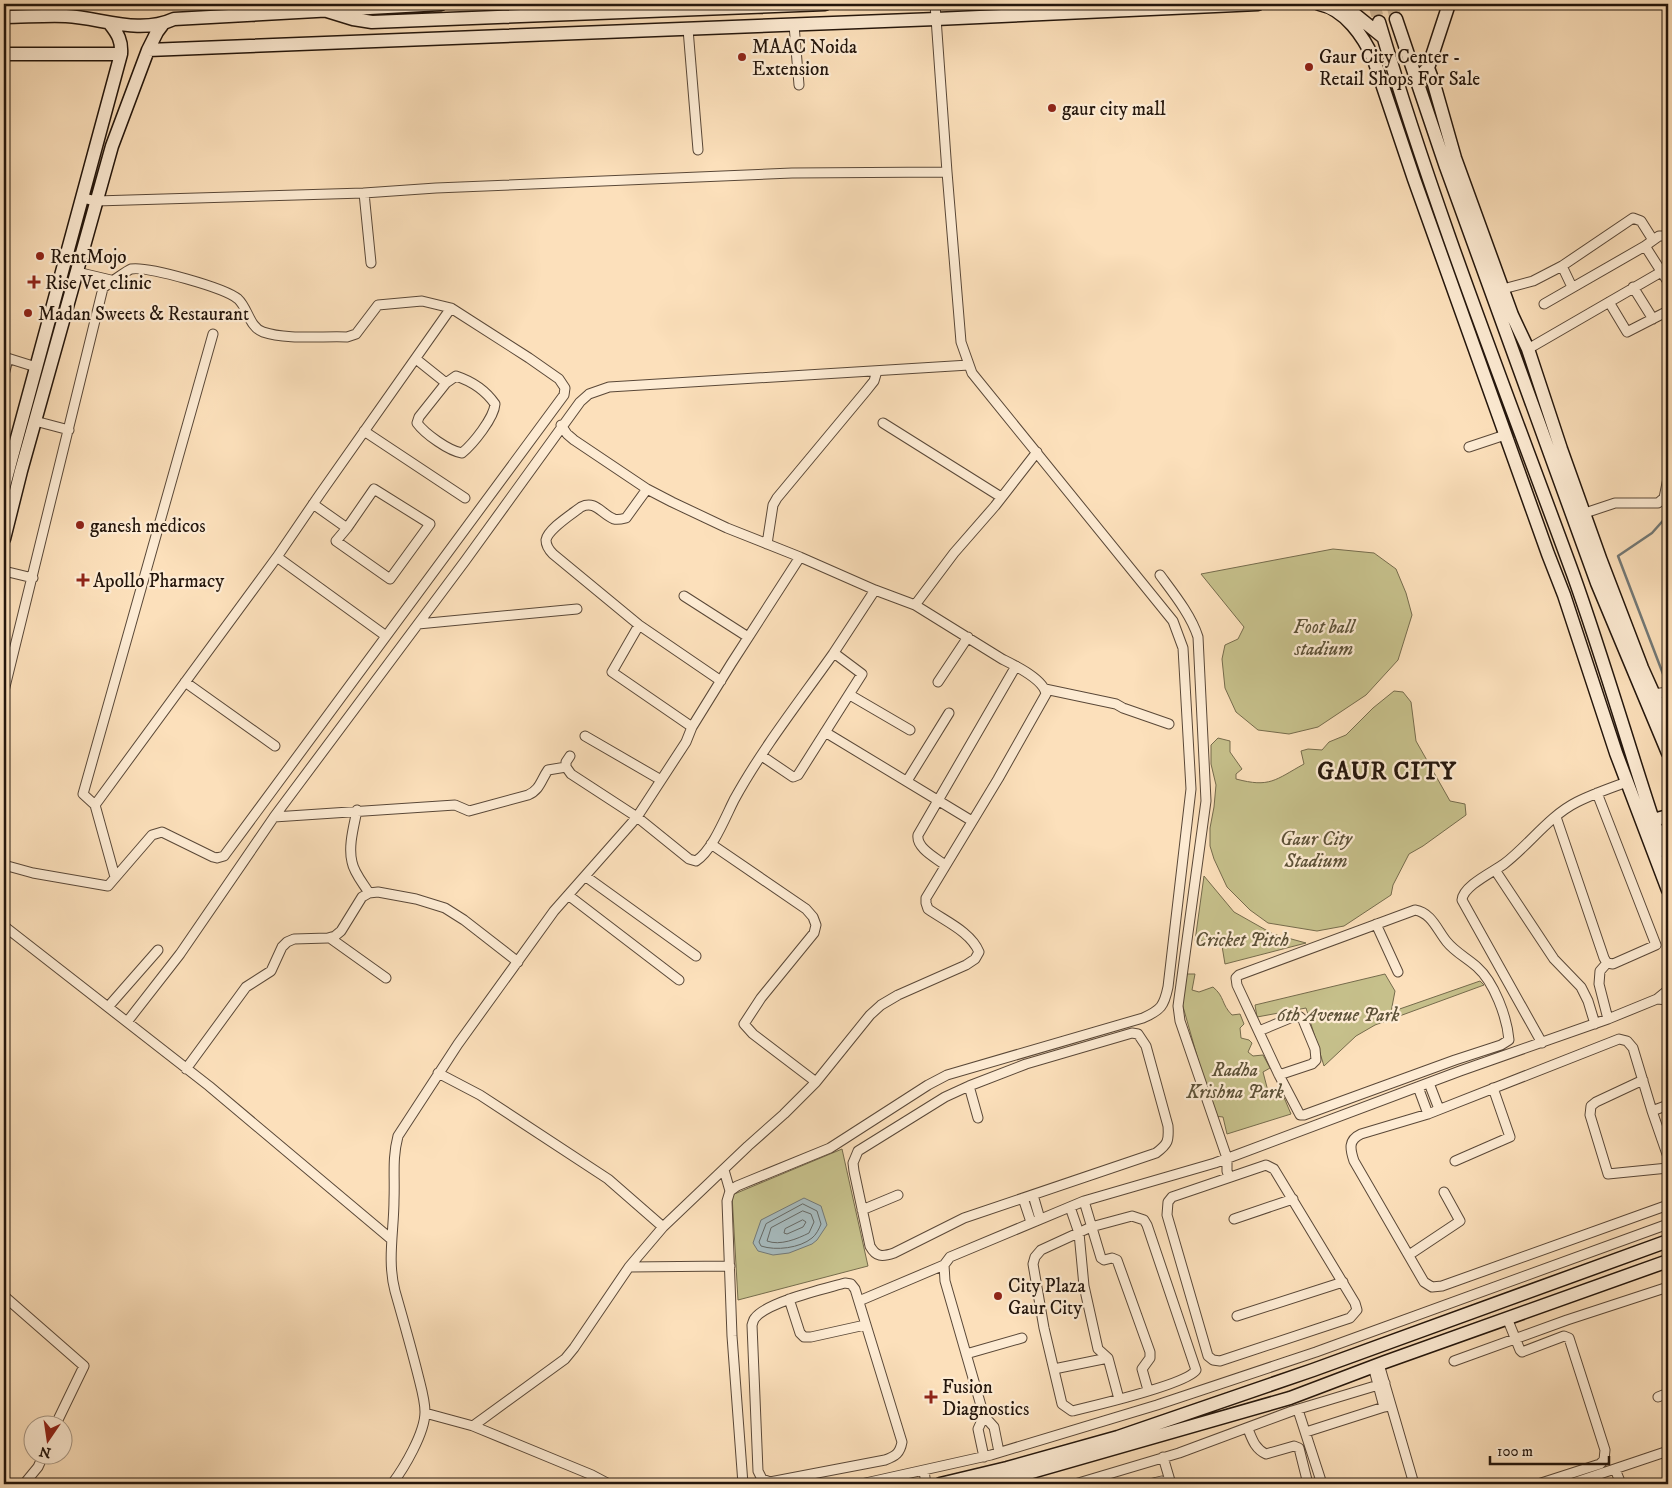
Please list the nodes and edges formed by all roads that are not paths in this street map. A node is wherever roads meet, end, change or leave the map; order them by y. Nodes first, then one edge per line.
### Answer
1 (441, 4) edge
2 (825, 4) edge
3 (935, 4) edge
4 (1258, 4) edge
5 (1319, 4) edge
6 (1449, 4) edge
7 (351, 6) edge
8 (1337, 6) edge
9 (327, 10) junction
10 (4, 17) edge
11 (1396, 18) tunnel mouth
12 (936, 19) junction
13 (1379, 22) tunnel mouth
14 (110, 24) junction
15 (163, 24) junction
16 (794, 25) junction
17 (688, 29) junction
18 (1383, 37) junction
19 (148, 50) junction
20 (4, 54) edge
21 (121, 54) junction
22 (1428, 68) junction
23 (1416, 81) junction
24 (799, 85) dead end
25 (698, 150) dead end
26 (1409, 166) junction
27 (946, 172) junction
28 (1427, 176) junction
29 (364, 193) junction
30 (83, 198) junction
31 (96, 201) junction
32 (1668, 236) edge
33 (1653, 240) junction
34 (1645, 246) junction
35 (371, 263) dead end
36 (1562, 266) junction
37 (1665, 270) edge
38 (77, 272) junction
39 (115, 281) junction
40 (1668, 282) edge
41 (1572, 287) junction
42 (1633, 287) junction
43 (1503, 289) junction
44 (1609, 302) junction
45 (1544, 304) dead end
46 (450, 308) junction
47 (1668, 311) edge
48 (1653, 319) junction
49 (213, 334) dead end
50 (1528, 349) junction
51 (6, 358) edge
52 (416, 359) junction
53 (969, 365) junction
54 (36, 367) junction
55 (877, 371) junction
56 (4, 372) edge
57 (446, 383) junction
58 (35, 421) junction
59 (883, 423) dead end
60 (562, 425) junction
61 (69, 430) junction
62 (364, 431) junction
63 (1505, 435) junction
64 (1468, 447) dead end
65 (1037, 452) junction
66 (1668, 478) edge
67 (4, 486) edge
68 (648, 489) junction
69 (1542, 492) junction
70 (1001, 497) junction
71 (1528, 497) junction
72 (465, 498) dead end
73 (313, 504) junction
74 (1584, 513) junction
75 (347, 528) junction
76 (4, 540) edge
77 (767, 544) junction
78 (277, 557) junction
79 (800, 557) junction
80 (1596, 564) junction
81 (4, 571) edge
82 (1160, 575) dead end
83 (33, 578) junction
84 (1603, 582) junction
85 (875, 590) junction
86 (684, 596) dead end
87 (915, 605) junction
88 (577, 609) dead end
89 (418, 624) junction
90 (639, 625) junction
91 (386, 636) junction
92 (748, 637) junction
93 (968, 637) junction
94 (834, 653) junction
95 (1016, 666) junction
96 (721, 681) junction
97 (185, 682) junction
98 (938, 682) dead end
99 (1045, 689) junction
100 (4, 691) edge
101 (1662, 693) edge
102 (850, 694) junction
103 (949, 713) dead end
104 (1169, 724) dead end
105 (1668, 726) edge
106 (692, 727) junction
107 (910, 730) dead end
108 (825, 732) junction
109 (585, 736) dead end
110 (276, 746) dead end
111 (1668, 753) edge
112 (570, 756) dead end
113 (762, 756) junction
114 (566, 766) junction
115 (661, 780) junction
116 (907, 781) junction
117 (1627, 782) junction
118 (1597, 793) junction
119 (938, 800) junction
120 (95, 805) junction
121 (357, 810) junction
122 (1668, 816) edge
123 (274, 817) junction
124 (638, 817) junction
125 (1556, 817) junction
126 (972, 820) junction
127 (1653, 820) junction
128 (711, 844) junction
129 (1667, 852) edge
130 (4, 865) edge
131 (946, 865) junction
132 (1495, 870) junction
133 (585, 876) junction
134 (115, 877) junction
135 (1668, 890) edge
136 (369, 893) junction
137 (568, 895) junction
138 (1376, 924) junction
139 (4, 926) edge
140 (330, 938) junction
141 (158, 950) dead end
142 (696, 956) dead end
143 (518, 962) junction
144 (1607, 963) junction
145 (1398, 972) dead end
146 (386, 978) dead end
147 (678, 980) dead end
148 (1599, 984) junction
149 (1582, 989) junction
150 (1668, 990) edge
151 (1657, 999) junction
152 (1668, 1000) edge
153 (108, 1008) junction
154 (1608, 1019) junction
155 (127, 1022) junction
156 (1595, 1024) junction
157 (1258, 1031) junction
158 (1542, 1043) junction
159 (186, 1069) junction
160 (438, 1073) junction
161 (1279, 1075) junction
162 (1403, 1079) junction
163 (1643, 1080) junction
164 (816, 1082) junction
165 (1429, 1083) junction
166 (969, 1086) junction
167 (1493, 1088) junction
168 (1411, 1090) junction
169 (1668, 1105) edge
170 (1440, 1109) junction
171 (1652, 1111) junction
172 (1428, 1114) junction
173 (978, 1118) dead end
174 (1668, 1157) edge
175 (1227, 1158) junction
176 (1455, 1161) dead end
177 (1215, 1162) junction
178 (1668, 1168) edge
179 (724, 1170) junction
180 (1224, 1179) junction
181 (730, 1191) junction
182 (1444, 1192) dead end
183 (898, 1195) dead end
184 (1028, 1196) junction
185 (1293, 1199) junction
186 (1084, 1201) junction
187 (1668, 1206) edge
188 (1070, 1207) junction
189 (862, 1210) junction
190 (1234, 1219) dead end
191 (1036, 1221) junction
192 (1668, 1224) edge
193 (663, 1227) junction
194 (1091, 1228) junction
195 (1079, 1233) junction
196 (391, 1239) junction
197 (1668, 1241) edge
198 (1409, 1255) junction
199 (1668, 1261) edge
200 (944, 1265) junction
201 (730, 1266) junction
202 (629, 1267) junction
203 (1343, 1282) junction
204 (1668, 1288) edge
205 (4, 1296) edge
206 (789, 1299) junction
207 (859, 1302) junction
208 (1237, 1316) dead end
209 (1507, 1318) junction
210 (866, 1325) junction
211 (1022, 1338) dead end
212 (1515, 1338) junction
213 (966, 1354) junction
214 (1108, 1358) junction
215 (1454, 1361) dead end
216 (1376, 1365) junction
217 (1054, 1369) junction
218 (1382, 1384) junction
219 (1148, 1390) junction
220 (1668, 1393) edge
221 (1658, 1397) dead end
222 (1119, 1399) junction
223 (1388, 1406) junction
224 (1298, 1410) junction
225 (425, 1413) junction
226 (59, 1416) edge
227 (984, 1416) junction
228 (473, 1426) junction
229 (1248, 1429) junction
230 (1306, 1432) junction
231 (1668, 1451) edge
232 (999, 1452) junction
233 (984, 1456) junction
234 (1163, 1457) junction
235 (38, 1466) edge
236 (1615, 1469) junction
237 (924, 1471) junction
238 (1100, 1481) edge
239 (1012, 1482) edge
240 (1166, 1482) edge
241 (1082, 1483) edge
242 (24, 1484) edge
243 (392, 1484) edge
244 (609, 1484) edge
245 (743, 1484) edge
246 (861, 1484) edge
247 (926, 1484) edge
248 (940, 1484) edge
249 (990, 1484) edge
250 (1149, 1484) edge
251 (1308, 1484) edge
252 (1322, 1484) edge
253 (1414, 1484) edge
254 (1538, 1484) edge
255 (1570, 1484) edge
256 (1621, 1484) edge

1 - 7 street
2 - 9 street
3 - 12 street
4 - 12 street
5 - 8 street
6 - 22 street
7 - 9 street
8 - 18 street
8 - 26 street
9 - 15 street
10 - 14 street
11 - 23 street
12 - 16 street
12 - 27 street
13 - 18 street
14 - 15 street
14 - 21 street
15 - 19 street
16 - 17 street
16 - 24 street
17 - 19 street
17 - 25 street
18 - 28 street
19 - 31 street
20 - 21 street
21 - 30 street
22 - 23 street
22 - 43 street
23 - 80 street
26 - 28 street
26 - 63 street
27 - 29 street
27 - 53 street
28 - 69 street
29 - 31 street
29 - 35 street
30 - 31 street
30 - 54 street
31 - 38 street
32 - 33 street
33 - 34 street
33 - 36 street
34 - 37 street
34 - 41 street
36 - 41 street
36 - 43 street
37 - 40 street
37 - 42 street
38 - 39 street
38 - 58 street
39 - 46 street
39 - 61 street
41 - 45 street
42 - 44 street
42 - 48 street
43 - 50 street
44 - 48 street
44 - 50 street
46 - 52 street
46 - 91 street
47 - 48 street
49 - 120 street
50 - 74 street
51 - 54 street
51 - 56 street
52 - 57 street
52 - 62 street
53 - 55 street
53 - 65 street
54 - 67 street
55 - 60 street
55 - 77 street
57 - 57 street
58 - 61 street
58 - 76 street
59 - 70 street
60 - 68 street
60 - 89 street
61 - 83 street
62 - 72 street
62 - 73 street
63 - 64 street
63 - 71 street
65 - 70 street
65 - 181 street
66 - 74 street
68 - 77 street
68 - 90 street
69 - 71 street
69 - 127 street
70 - 87 street
71 - 117 street
73 - 75 street
73 - 78 street
74 - 80 street
75 - 75 street
77 - 79 street
78 - 91 street
78 - 97 street
79 - 85 street
79 - 92 street
80 - 84 street
81 - 83 street
82 - 175 street
83 - 100 street
84 - 101 street
84 - 111 street
85 - 87 street
85 - 94 street
86 - 92 street
87 - 93 street
88 - 89 street
89 - 123 street
90 - 96 street
90 - 106 street
91 - 134 street
92 - 96 street
93 - 95 street
93 - 98 street
94 - 102 street
94 - 113 street
95 - 99 street
95 - 119 street
96 - 106 street
97 - 110 street
97 - 120 street
99 - 104 street
99 - 126 street
101 - 105 street
102 - 107 street
102 - 108 street
103 - 116 street
106 - 115 street
108 - 113 street
108 - 116 street
109 - 115 street
112 - 114 street
113 - 128 street
114 - 121 street
114 - 124 street
115 - 124 street
116 - 119 street
117 - 118 street
117 - 135 street
118 - 125 street
118 - 144 street
119 - 126 street
119 - 131 street
120 - 134 street
121 - 123 street
121 - 136 street
122 - 127 street
123 - 155 street
124 - 128 street
124 - 133 street
125 - 132 street
125 - 144 street
126 - 131 street
127 - 129 street
128 - 164 street
130 - 134 street
131 - 164 street
132 - 149 street
132 - 158 street
133 - 137 street
133 - 142 street
136 - 140 street
136 - 143 street
137 - 143 street
137 - 147 street
138 - 145 street
138 - 157 street
138 - 162 street
139 - 153 street
140 - 146 street
140 - 159 street
141 - 153 street
143 - 160 street
144 - 148 street
148 - 149 street
148 - 154 street
149 - 156 street
150 - 151 street
151 - 152 street
151 - 154 street
153 - 155 street
154 - 156 street
155 - 159 street
156 - 158 street
157 - 161 street
157 - 161 street
158 - 165 street
159 - 196 street
160 - 193 street
160 - 196 street
161 - 162 street
162 - 168 street
163 - 167 street
163 - 171 street
163 - 178 street
164 - 179 street
165 - 168 street
165 - 170 street
166 - 173 street
166 - 184 street
166 - 189 street
167 - 170 street
167 - 176 street
168 - 172 street
168 - 175 street
169 - 171 street
170 - 172 street
171 - 174 street
172 - 198 street
175 - 177 street
175 - 180 street
177 - 180 street
177 - 186 street
179 - 181 street
179 - 193 street
180 - 185 street
180 - 203 street
181 - 201 street
182 - 198 street
183 - 189 street
184 - 189 street
184 - 191 street
185 - 190 street
185 - 203 street
186 - 188 street
186 - 194 street
187 - 198 street
188 - 191 street
188 - 195 street
191 - 200 street
192 - 232 street
193 - 202 street
194 - 195 street
194 - 219 street
194 - 219 street
195 - 214 street
195 - 217 street
196 - 225 street
197 - 248 street
199 - 209 street
200 - 207 street
200 - 213 street
201 - 202 street
201 - 245 street
202 - 228 street
203 - 208 street
204 - 212 street
205 - 226 street
206 - 207 street
206 - 210 street
206 - 210 street
207 - 210 street
209 - 212 street
209 - 216 street
211 - 213 street
212 - 215 street
212 - 254 street
213 - 227 street
214 - 217 street
214 - 222 street
216 - 218 street
216 - 239 street
217 - 222 street
218 - 223 street
218 - 224 street
219 - 222 street
220 - 221 street
223 - 230 street
223 - 253 street
224 - 229 street
224 - 230 street
225 - 228 street
225 - 243 street
227 - 232 street
227 - 233 street
228 - 244 street
229 - 234 street
229 - 251 street
230 - 252 street
231 - 236 street
232 - 233 street
233 - 237 street
234 - 238 street
234 - 240 street
235 - 242 street
236 - 255 street
236 - 256 street
237 - 246 street
237 - 247 street
238 - 241 street
239 - 249 street
240 - 250 street

